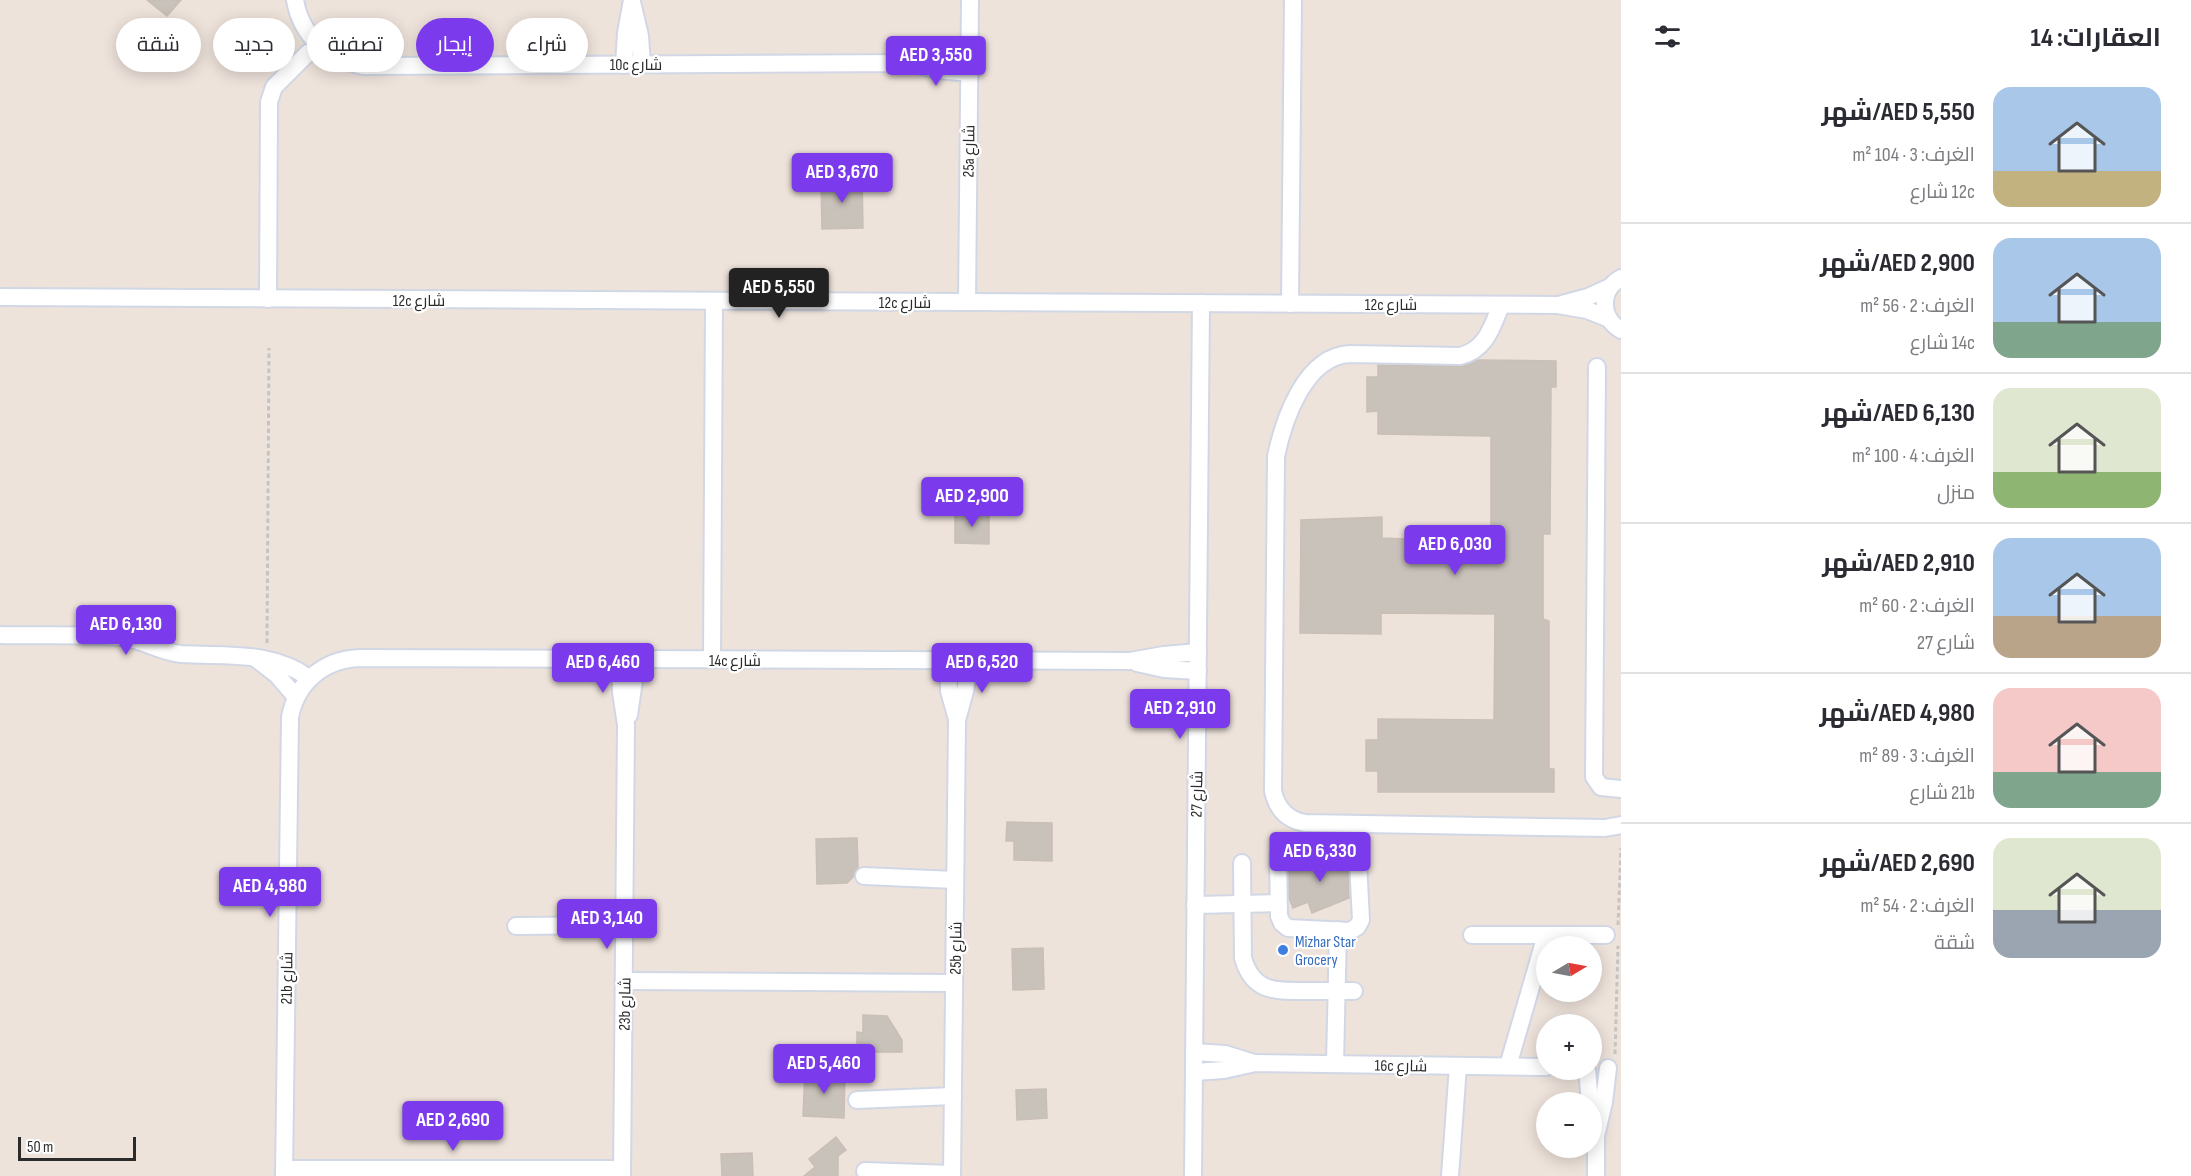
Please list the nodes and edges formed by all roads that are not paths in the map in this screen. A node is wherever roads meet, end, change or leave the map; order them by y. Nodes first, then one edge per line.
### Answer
1 (294, 0) edge
2 (970, 0) edge
3 (1293, 0) edge
4 (632, 1) edge
5 (307, 46) edge
6 (969, 51) junction
7 (307, 55) edge
8 (909, 63) junction
9 (624, 64) junction
10 (642, 64) junction
11 (404, 66) edge
12 (969, 73) junction
13 (1617, 278) edge
14 (0, 297) edge
15 (268, 299) junction
16 (714, 301) junction
17 (967, 302) junction
18 (1202, 303) junction
19 (1290, 304) junction
20 (1501, 305) junction
21 (1558, 305) junction
22 (1617, 328) edge
23 (1597, 367) dead end
24 (0, 635) edge
25 (1198, 652) junction
26 (260, 658) junction
27 (628, 659) junction
28 (712, 659) junction
29 (948, 661) junction
30 (970, 661) junction
31 (1130, 661) junction
32 (1198, 671) junction
33 (309, 678) junction
34 (296, 697) junction
35 (957, 720) junction
36 (1621, 789) edge
37 (1621, 825) edge
38 (1278, 855) dead end
39 (1358, 862) dead end
40 (1242, 863) dead end
41 (864, 876) dead end
42 (956, 880) junction
43 (1278, 903) junction
44 (1242, 904) junction
45 (1195, 905) junction
46 (624, 925) junction
47 (516, 926) dead end
48 (1338, 930) junction
49 (1614, 933) road end
50 (1472, 935) dead end
51 (1546, 935) junction
52 (624, 981) junction
53 (954, 983) junction
54 (1336, 991) junction
55 (1354, 991) dead end
56 (1194, 1052) junction
57 (1255, 1063) junction
58 (1335, 1064) junction
59 (1458, 1066) junction
60 (1508, 1066) junction
61 (1536, 1067) edge
62 (1609, 1067) edge
63 (1194, 1072) junction
64 (953, 1096) junction
65 (858, 1100) dead end
66 (1602, 1110) edge
67 (1596, 1158) edge
68 (865, 1171) dead end
69 (284, 1173) edge
70 (622, 1173) edge
71 (952, 1175) edge
72 (1192, 1176) edge
73 (1450, 1176) edge
74 (1596, 1176) edge

1 - 5 street
2 - 6 street, 25a شارع
3 - 19 street
4 - 9 street
4 - 10 street
6 - 8 street, 10c شارع
6 - 12 street, 25a شارع
7 - 15 street
8 - 10 street, 10c شارع
8 - 12 street, 10c شارع
9 - 10 street, 10c شارع
9 - 11 street, 10c شارع
12 - 17 street, 25a شارع
13 - 21 street, 12c شارع
13 - 22 street
14 - 15 street, 12c شارع
15 - 16 street, 12c شارع
16 - 17 street, 12c شارع
16 - 28 street
17 - 18 street, 12c شارع
18 - 19 street, 12c شارع
18 - 25 street, شارع 27
19 - 20 street, 12c شارع
20 - 21 street, 12c شارع
20 - 37 street
21 - 22 street, 12c شارع
23 - 36 street
24 - 26 street
25 - 31 street, 14c شارع
25 - 32 street, شارع 27
26 - 33 street
26 - 34 street
27 - 28 street, 14c شارع
27 - 33 street, 14c شارع
27 - 46 street, 23b شارع
28 - 29 street, 14c شارع
29 - 30 street, 14c شارع
29 - 35 street, 25b شارع
30 - 31 street, 14c شارع
30 - 35 street, 25b شارع
31 - 32 street, 14c شارع
32 - 45 street, شارع 27
33 - 34 street, 21b شارع
34 - 69 street, 21b شارع
35 - 42 street, 25b شارع
38 - 43 street
39 - 48 street
40 - 44 street
41 - 42 street
42 - 53 street, 25b شارع
43 - 44 street
43 - 48 street
44 - 45 street
44 - 54 street
45 - 56 street, شارع 27
46 - 47 street
46 - 52 street, 23b شارع
48 - 54 street
49 - 51 street
50 - 51 street
51 - 60 street
52 - 53 street
52 - 70 street, 23b شارع
53 - 64 street, 25b شارع
54 - 55 street
54 - 58 street
56 - 57 street, 16c شارع
56 - 63 street, شارع 27
57 - 58 street, 16c شارع
57 - 63 street, 16c شارع
58 - 59 street, 16c شارع
59 - 60 street, 16c شارع
59 - 73 street
60 - 61 street, 16c شارع
62 - 66 street
63 - 72 street, شارع 27
64 - 65 street
64 - 71 street, 25b شارع
67 - 74 street
68 - 71 street
69 - 70 street

